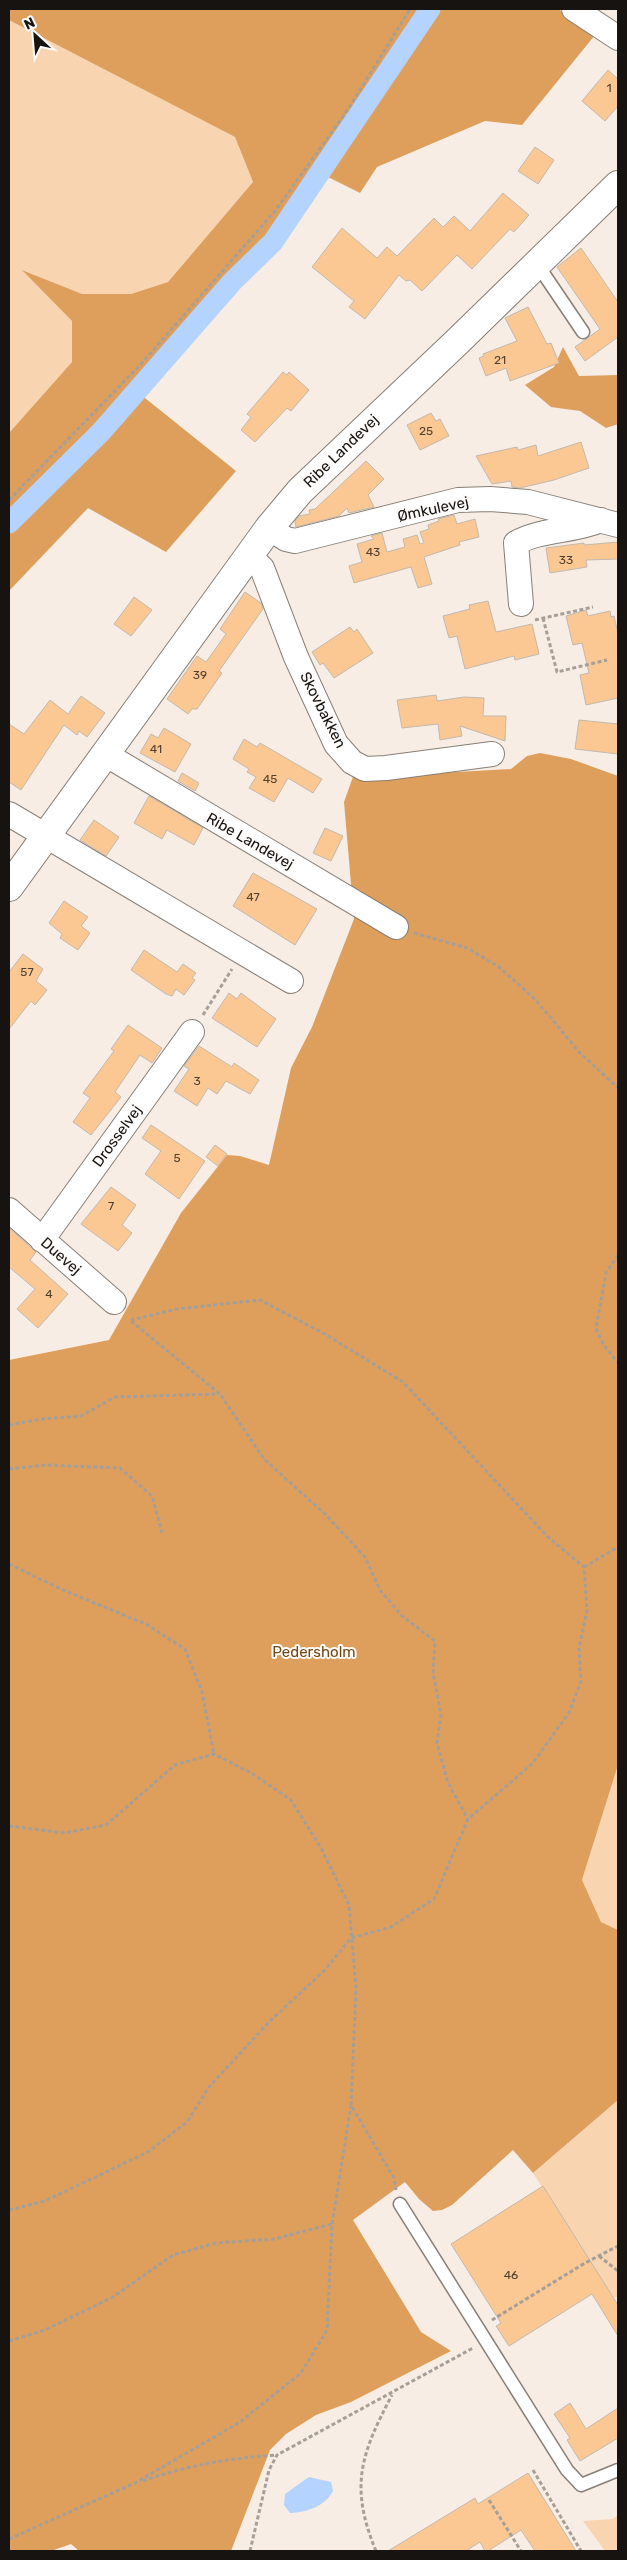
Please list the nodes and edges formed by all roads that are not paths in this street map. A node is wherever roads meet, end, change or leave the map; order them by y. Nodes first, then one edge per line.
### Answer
1 (574, 9) edge
2 (618, 38) edge
3 (618, 185) edge
4 (537, 264) junction
5 (583, 332) dead end
6 (610, 522) edge
7 (268, 528) junction
8 (249, 556) junction
9 (523, 613) road end
10 (105, 754) junction
11 (492, 754) dead end
12 (9, 814) edge
13 (45, 837) junction
14 (9, 887) edge
15 (396, 927) road end
16 (291, 981) dead end
17 (192, 1032) road end
18 (9, 1210) edge
19 (42, 1240) junction
20 (114, 1302) road end
21 (400, 2204) road end
22 (618, 2470) edge

1 - 2 street
3 - 4 main road, Ribe Landevej
4 - 5 lane
4 - 7 main road, Ribe Landevej
6 - 7 street, Ømkulevej
6 - 9 street, Ømkulevej
7 - 8 main road, Ribe Landevej
8 - 10 main road, Ribe Landevej
8 - 11 street, Skovbakken
10 - 13 main road, Ribe Landevej
10 - 15 street, Ribe Landevej
12 - 13 street
13 - 14 main road, Ribe Landevej
13 - 16 street
17 - 19 street, Drosselvej
18 - 19 street, Duevej
19 - 20 street, Duevej
21 - 22 lane

